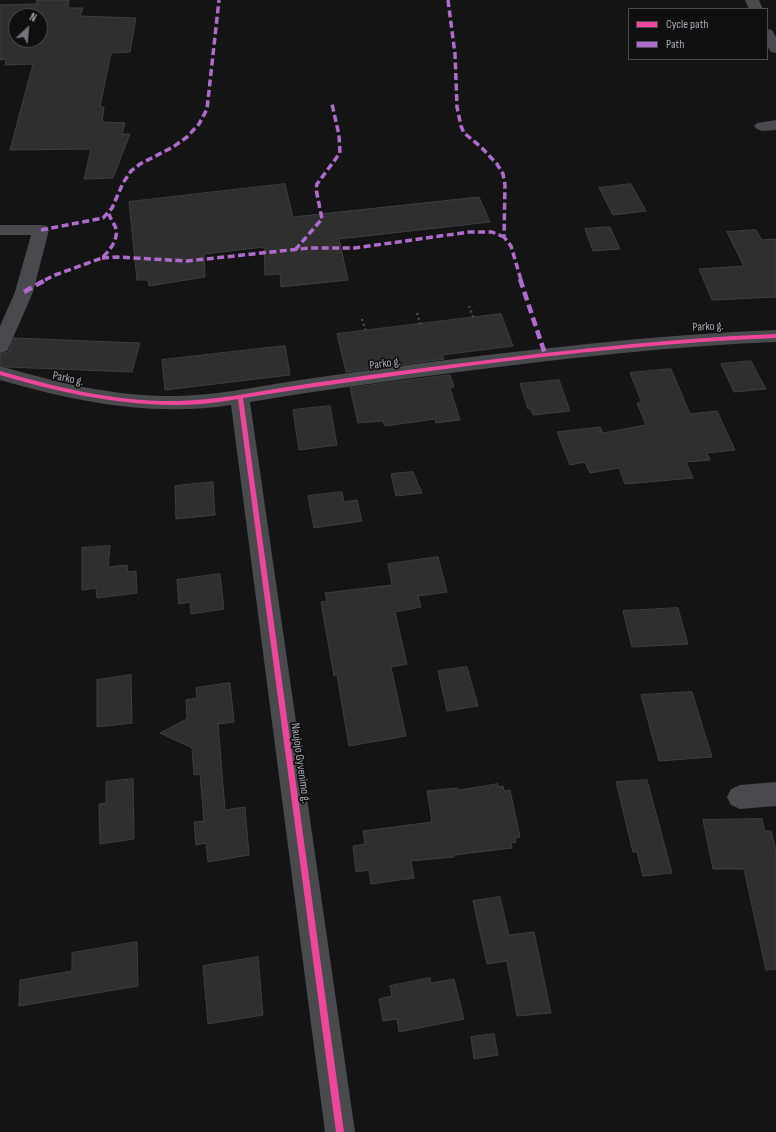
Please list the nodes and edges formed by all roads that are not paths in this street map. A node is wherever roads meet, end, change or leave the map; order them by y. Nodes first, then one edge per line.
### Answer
1 (768, 35) edge
2 (776, 49) edge
3 (0, 230) edge
4 (776, 336) edge
5 (0, 346) edge
6 (0, 373) edge
7 (240, 397) junction
8 (776, 794) edge
9 (740, 797) dead end
10 (340, 1132) edge

1 - 2 street
3 - 5 street
4 - 7 street, Parko g.
6 - 7 street, Parko g.
7 - 10 street, Naujojo Gyvenimo g.
8 - 9 street

